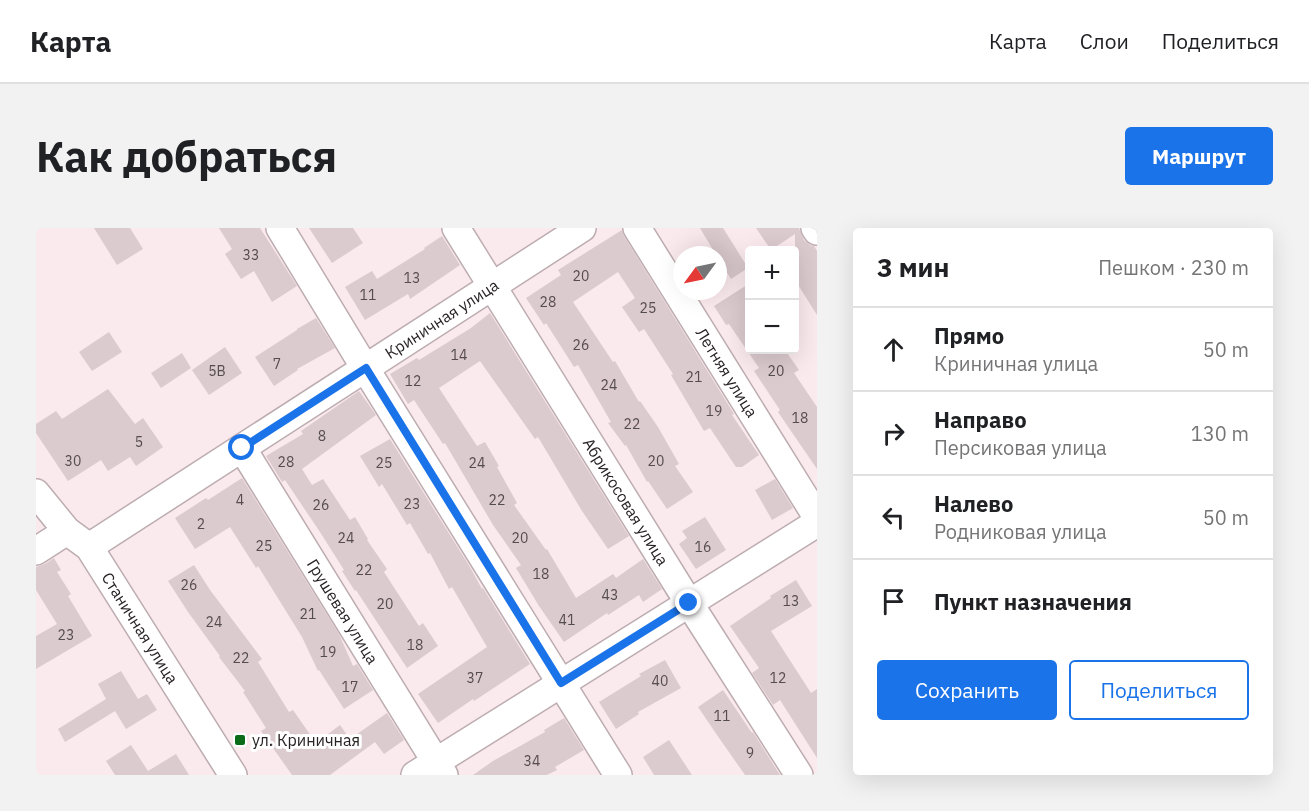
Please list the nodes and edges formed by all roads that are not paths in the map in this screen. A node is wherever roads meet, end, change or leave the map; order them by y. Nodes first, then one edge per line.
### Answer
1 (280, 228) edge
2 (456, 228) edge
3 (582, 228) edge
4 (637, 228) edge
5 (492, 286) junction
6 (366, 368) junction
7 (242, 448) junction
8 (36, 492) edge
9 (817, 517) edge
10 (817, 522) edge
11 (67, 531) junction
12 (88, 547) junction
13 (36, 551) edge
14 (689, 603) junction
15 (561, 683) junction
16 (431, 771) edge
17 (233, 775) edge
18 (618, 775) edge
19 (799, 775) edge

1 - 6 street
2 - 5 street, Абрикосовая улица
3 - 5 street, Криничная улица
4 - 9 street, Летняя улица
5 - 6 street, Криничная улица
5 - 14 street, Абрикосовая улица
6 - 7 street, Криничная улица
6 - 15 street
7 - 12 street, Криничная улица
7 - 16 street, Грушевая улица
8 - 11 street, Станичная улица
10 - 14 street
11 - 12 street, Станичная улица
11 - 13 street
12 - 17 street, Станичная улица
14 - 15 street
14 - 19 street, Абрикосовая улица
15 - 16 street
15 - 18 street

